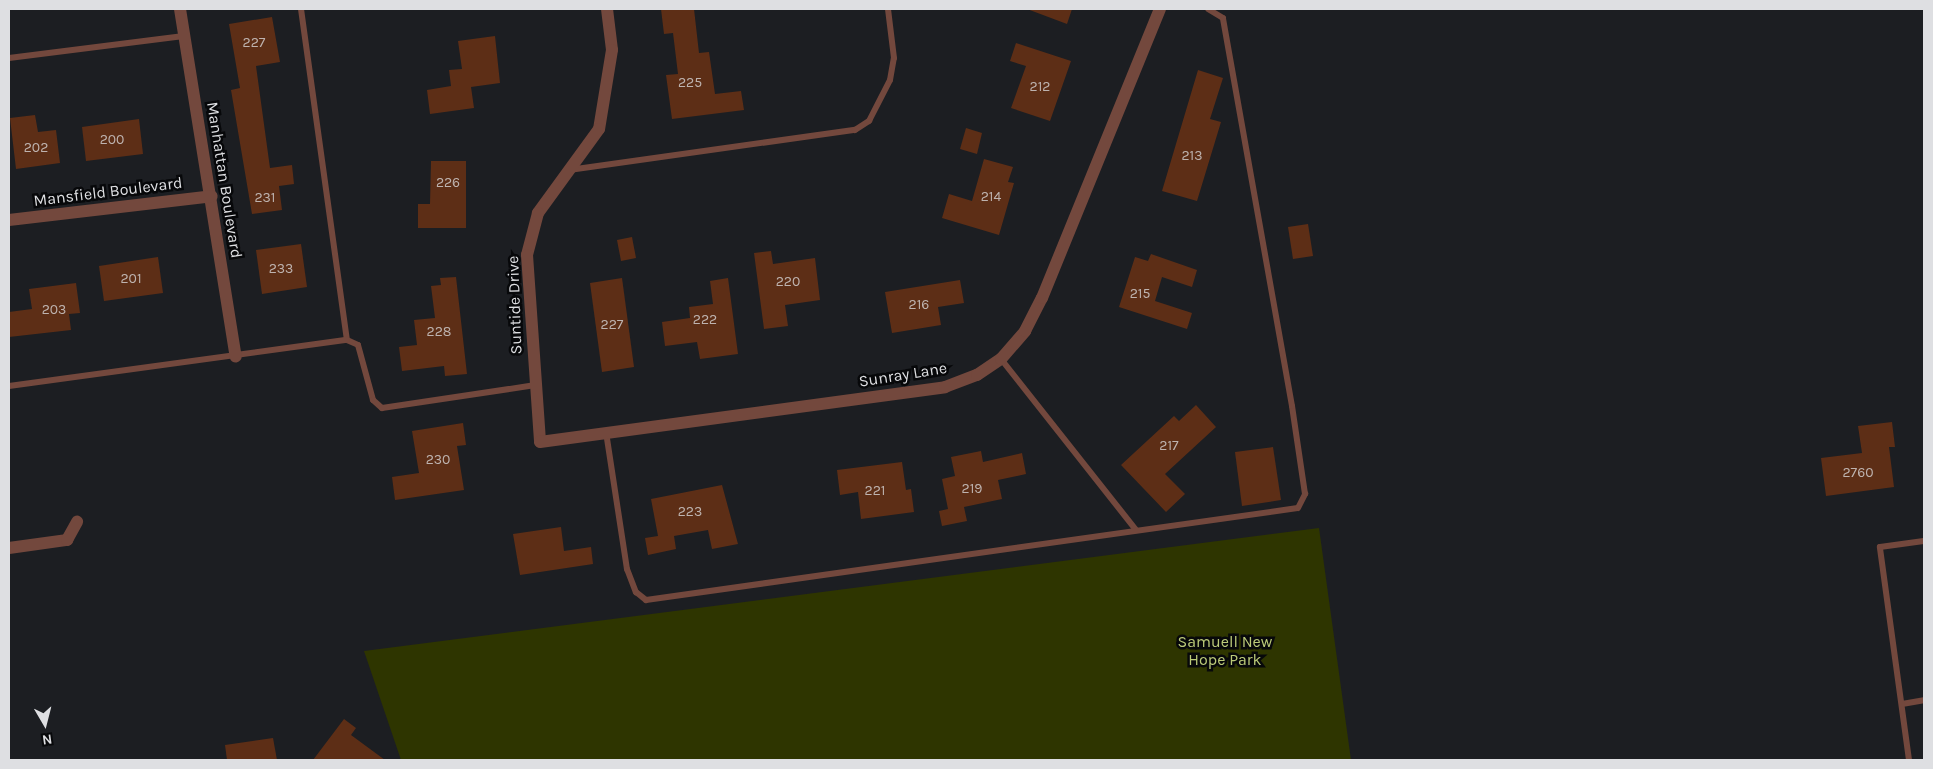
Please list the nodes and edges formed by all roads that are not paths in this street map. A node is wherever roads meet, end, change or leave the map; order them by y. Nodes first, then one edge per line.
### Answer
1 (180, 9) edge
2 (301, 9) edge
3 (607, 9) edge
4 (888, 9) edge
5 (1160, 9) edge
6 (1208, 9) edge
7 (184, 36) junction
8 (9, 58) edge
9 (569, 170) junction
10 (212, 196) junction
11 (9, 220) edge
12 (347, 340) junction
13 (236, 357) junction
14 (1001, 359) junction
15 (536, 385) junction
16 (9, 386) edge
17 (606, 431) junction
18 (540, 442) joint
19 (77, 522) dead end
20 (1136, 530) junction
21 (1924, 541) edge
22 (9, 548) edge
23 (1924, 700) edge
24 (1902, 704) junction
25 (1909, 760) edge

1 - 7 street, Manhattan Boulevard
2 - 12 lane
3 - 9 street, Suntide Drive
4 - 9 lane
5 - 14 street, Sunray Lane
6 - 20 lane
7 - 8 lane
7 - 10 street, Manhattan Boulevard
9 - 15 street, Suntide Drive
10 - 11 street, Mansfield Boulevard
10 - 13 street, Manhattan Boulevard
12 - 13 lane
12 - 15 lane
13 - 16 lane
14 - 17 street, Sunray Lane
14 - 20 lane
15 - 18 street, Suntide Drive
17 - 18 street, Sunray Lane
17 - 20 lane
19 - 22 street
21 - 24 lane
23 - 24 lane
24 - 25 lane

